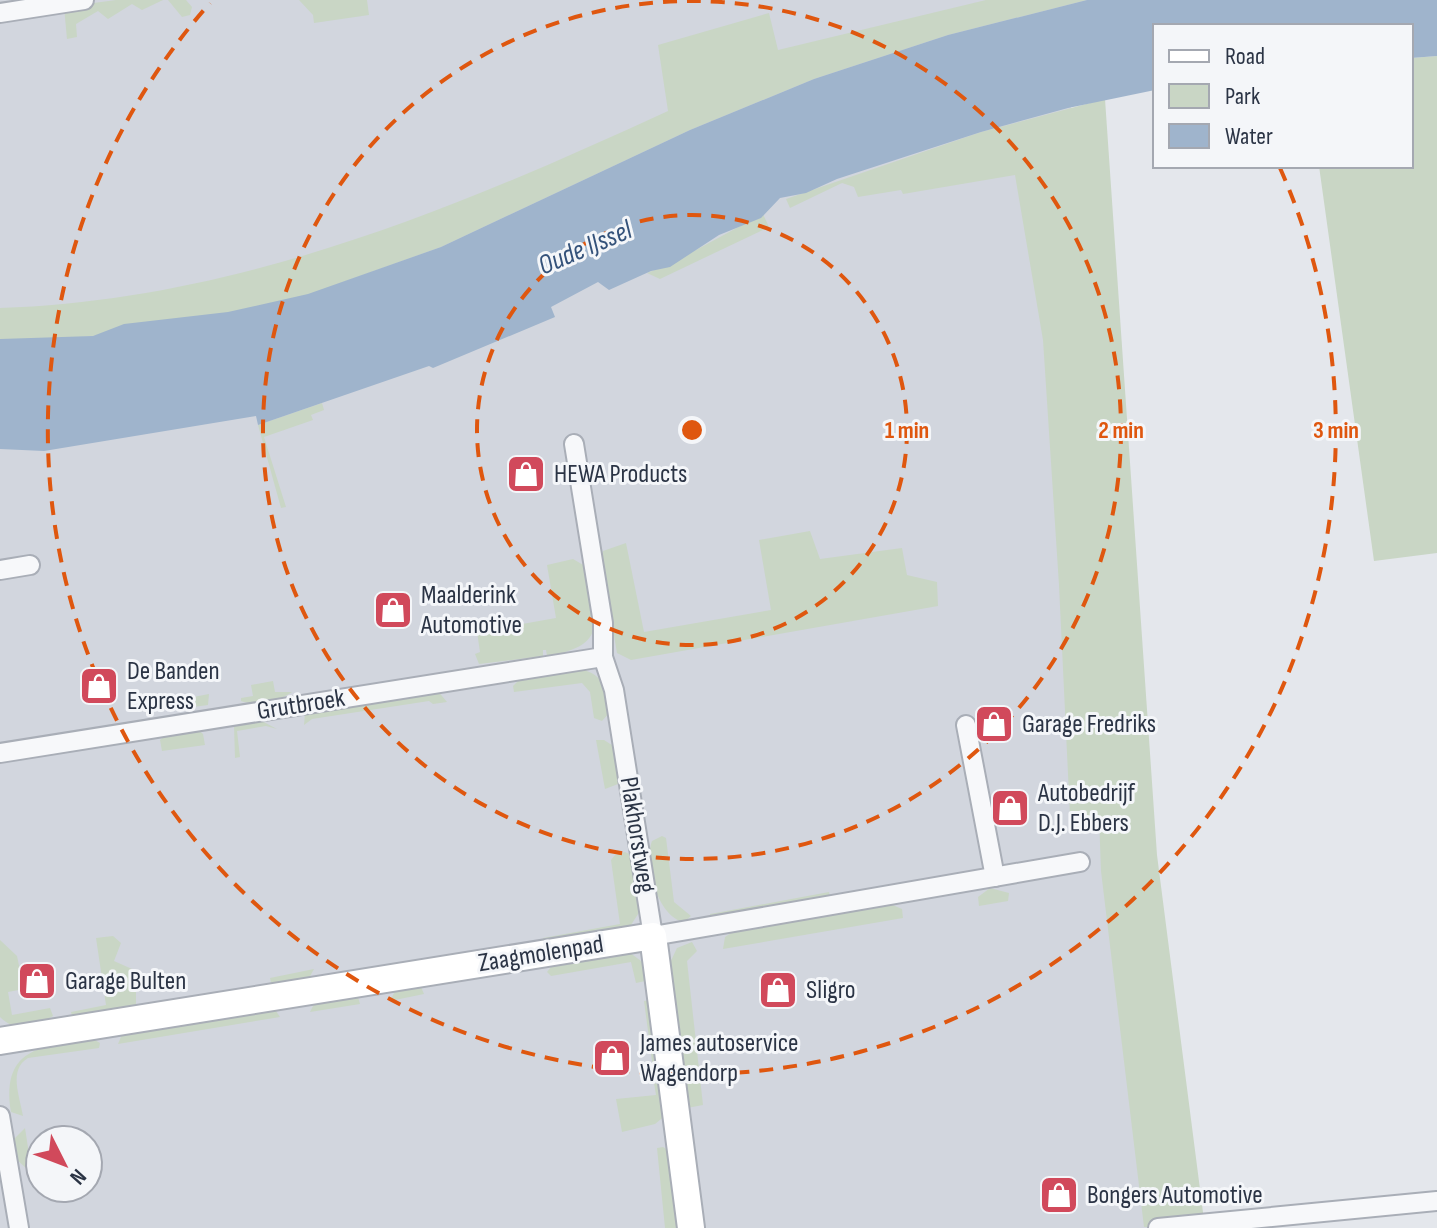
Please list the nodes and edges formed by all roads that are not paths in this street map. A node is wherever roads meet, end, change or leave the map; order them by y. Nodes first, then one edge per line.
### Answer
1 (84, 0) edge
2 (0, 13) edge
3 (574, 444) dead end
4 (30, 565) dead end
5 (0, 570) edge
6 (603, 657) junction
7 (966, 725) dead end
8 (0, 753) edge
9 (1080, 862) dead end
10 (995, 877) junction
11 (653, 936) junction
12 (0, 1041) edge
13 (0, 1116) edge
14 (1437, 1201) edge
15 (19, 1228) edge
16 (691, 1228) edge
17 (1158, 1228) edge

1 - 2 street
3 - 6 street, Plakhorstweg
4 - 5 street
6 - 8 street, Grutbroek
6 - 11 street, Plakhorstweg
7 - 10 street
9 - 10 street, Zaagmolenpad
10 - 11 street, Zaagmolenpad
11 - 12 street, Zaagmolenpad
11 - 16 street, Plakhorstweg
13 - 15 street
14 - 17 street

